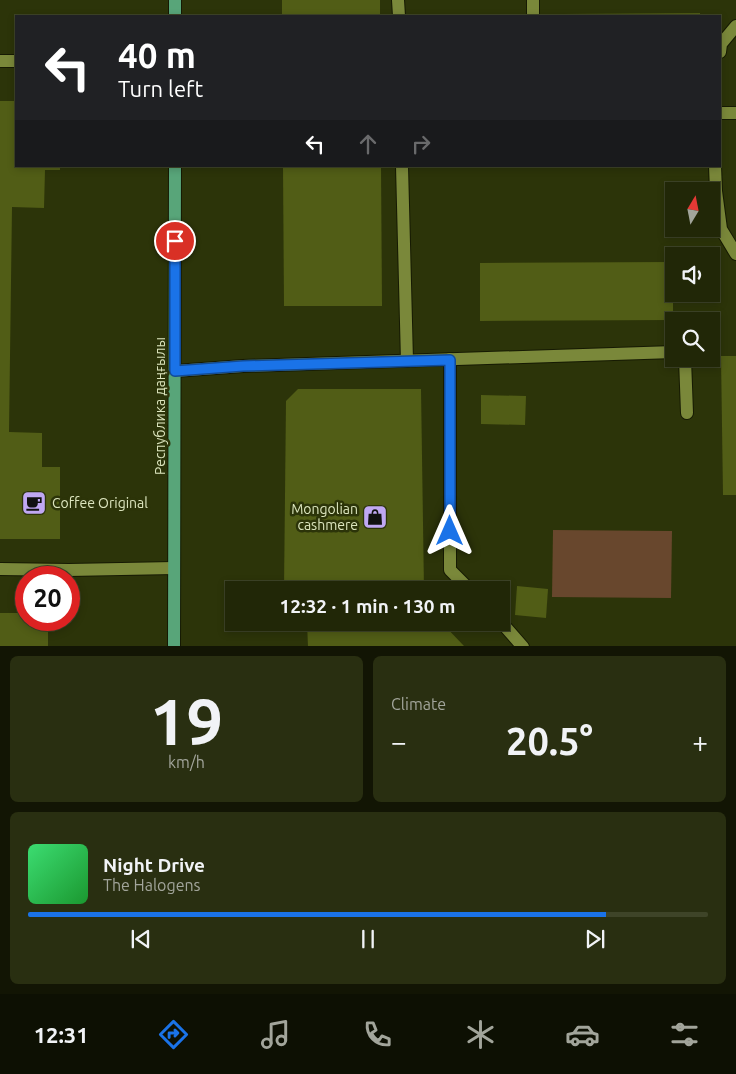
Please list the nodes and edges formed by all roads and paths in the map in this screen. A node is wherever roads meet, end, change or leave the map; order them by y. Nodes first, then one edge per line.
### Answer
1 (175, 0) edge
2 (398, 0) edge
3 (533, 0) edge
4 (175, 15) edge
5 (399, 15) edge
6 (533, 15) edge
7 (736, 26) edge
8 (721, 44) edge
9 (0, 61) edge
10 (15, 61) edge
11 (721, 113) edge
12 (736, 113) edge
13 (175, 167) edge
14 (402, 167) edge
15 (716, 167) edge
16 (736, 254) edge
17 (665, 352) edge
18 (450, 360) junction
19 (407, 361) junction
20 (685, 367) edge
21 (175, 371) junction
22 (687, 412) dead end
23 (174, 568) junction
24 (0, 569) edge
25 (461, 581) edge
26 (509, 631) edge
27 (174, 646) edge
28 (523, 646) edge

1 - 4 main road
2 - 5 lane
3 - 6 lane
7 - 8 lane
9 - 10 lane
11 - 12 lane
13 - 21 main road, Республика даңғылы
14 - 19 lane
15 - 16 lane
17 - 18 lane
18 - 19 lane
18 - 25 lane
19 - 21 lane
20 - 22 lane
21 - 23 main road, Республика даңғылы
23 - 24 lane
23 - 27 main road, Республика даңғылы
26 - 28 lane

